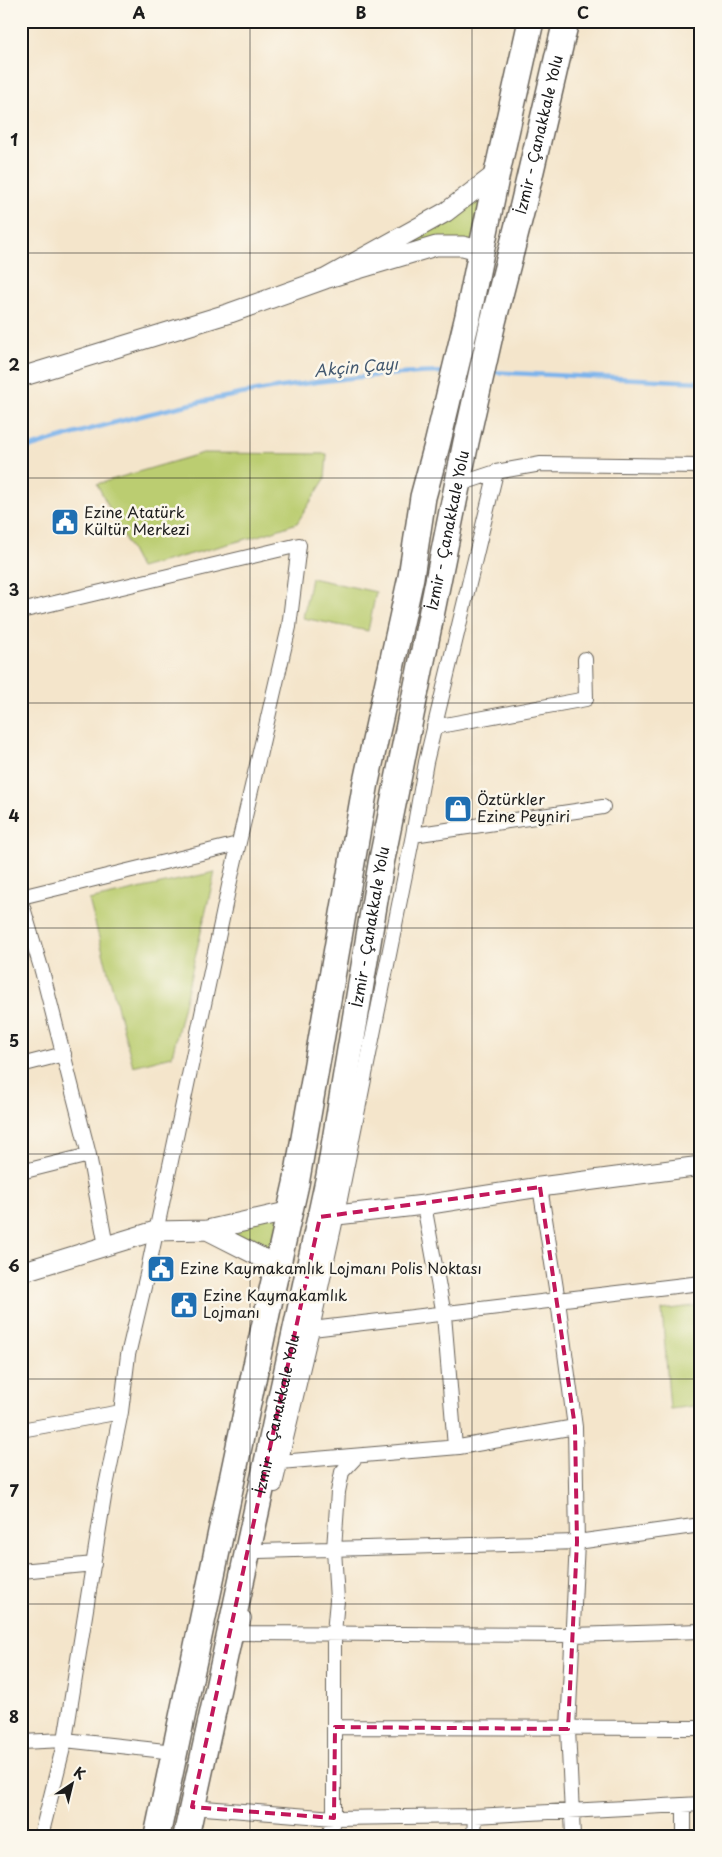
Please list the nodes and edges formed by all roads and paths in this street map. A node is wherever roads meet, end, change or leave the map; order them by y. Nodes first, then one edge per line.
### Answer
1 (531, 21) edge
2 (566, 21) edge
3 (497, 173) junction
4 (482, 251) junction
5 (325, 279) junction
6 (21, 377) edge
7 (701, 466) edge
8 (496, 472) junction
9 (457, 486) junction
10 (21, 611) edge
11 (585, 659) dead end
12 (434, 727) junction
13 (603, 807) dead end
14 (413, 835) junction
15 (238, 844) junction
16 (21, 897) edge
17 (21, 901) edge
18 (64, 1054) junction
19 (21, 1065) edge
20 (89, 1156) junction
21 (701, 1166) edge
22 (21, 1172) edge
23 (540, 1187) junction
24 (424, 1205) junction
25 (291, 1211) junction
26 (328, 1215) junction
27 (207, 1230) junction
28 (155, 1231) junction
29 (106, 1246) junction
30 (278, 1266) junction
31 (21, 1272) edge
32 (701, 1283) edge
33 (558, 1301) junction
34 (444, 1315) junction
35 (312, 1329) junction
36 (121, 1412) junction
37 (575, 1427) junction
38 (21, 1430) edge
39 (455, 1448) junction
40 (357, 1456) junction
41 (280, 1462) junction
42 (701, 1525) edge
43 (577, 1542) junction
44 (334, 1549) junction
45 (259, 1551) junction
46 (94, 1564) junction
47 (21, 1571) edge
48 (701, 1631) edge
49 (334, 1633) junction
50 (573, 1635) junction
51 (335, 1728) junction
52 (701, 1728) edge
53 (568, 1729) junction
54 (65, 1740) junction
55 (21, 1742) edge
56 (174, 1752) junction
57 (701, 1804) edge
58 (684, 1806) junction
59 (192, 1807) junction
60 (572, 1811) junction
61 (475, 1816) junction
62 (334, 1818) junction
63 (41, 1836) edge
64 (157, 1836) edge
65 (186, 1836) edge
66 (329, 1836) edge
67 (474, 1836) edge
68 (572, 1836) edge
69 (684, 1836) edge

1 - 3 highway, İzmir - Çanakkale Yolu
2 - 9 highway, İzmir - Çanakkale Yolu
3 - 4 highway, İzmir - Çanakkale Yolu
3 - 5 main road
4 - 5 main road
4 - 25 highway, İzmir - Çanakkale Yolu
5 - 6 main road
7 - 8 street
8 - 9 street
8 - 12 street
9 - 26 highway, İzmir - Çanakkale Yolu
10 - 15 street
11 - 12 street
12 - 14 street
13 - 14 street
14 - 26 street
15 - 16 street
15 - 28 street
17 - 18 street
18 - 19 street
18 - 20 street
20 - 22 street
20 - 29 street
21 - 23 main road
23 - 24 main road
23 - 33 street
24 - 26 main road
24 - 34 street
25 - 27 main road
25 - 30 highway, İzmir - Çanakkale Yolu
26 - 35 street
26 - 59 highway, İzmir - Çanakkale Yolu
27 - 28 main road
27 - 30 main road
28 - 29 main road
28 - 36 street
29 - 31 main road
30 - 56 highway, İzmir - Çanakkale Yolu
32 - 33 street
33 - 34 street
33 - 37 street
34 - 35 street
34 - 39 street
35 - 41 street
36 - 38 street
36 - 46 street
37 - 39 street
37 - 43 street
39 - 40 street
40 - 41 street
40 - 44 street
41 - 45 street
42 - 43 street
43 - 44 street
43 - 50 street
44 - 45 street
44 - 49 street
45 - 49 street
46 - 47 street
46 - 54 street
48 - 50 street
49 - 50 street
49 - 51 street
50 - 53 street
51 - 53 street
51 - 62 street
52 - 53 street
53 - 60 street
54 - 55 street
54 - 56 street
54 - 63 street
56 - 64 highway, İzmir - Çanakkale Yolu
57 - 58 street
58 - 60 street
58 - 69 street
59 - 62 street
59 - 65 highway, İzmir - Çanakkale Yolu
60 - 61 street
60 - 68 street
61 - 62 street
61 - 67 street
62 - 66 street

